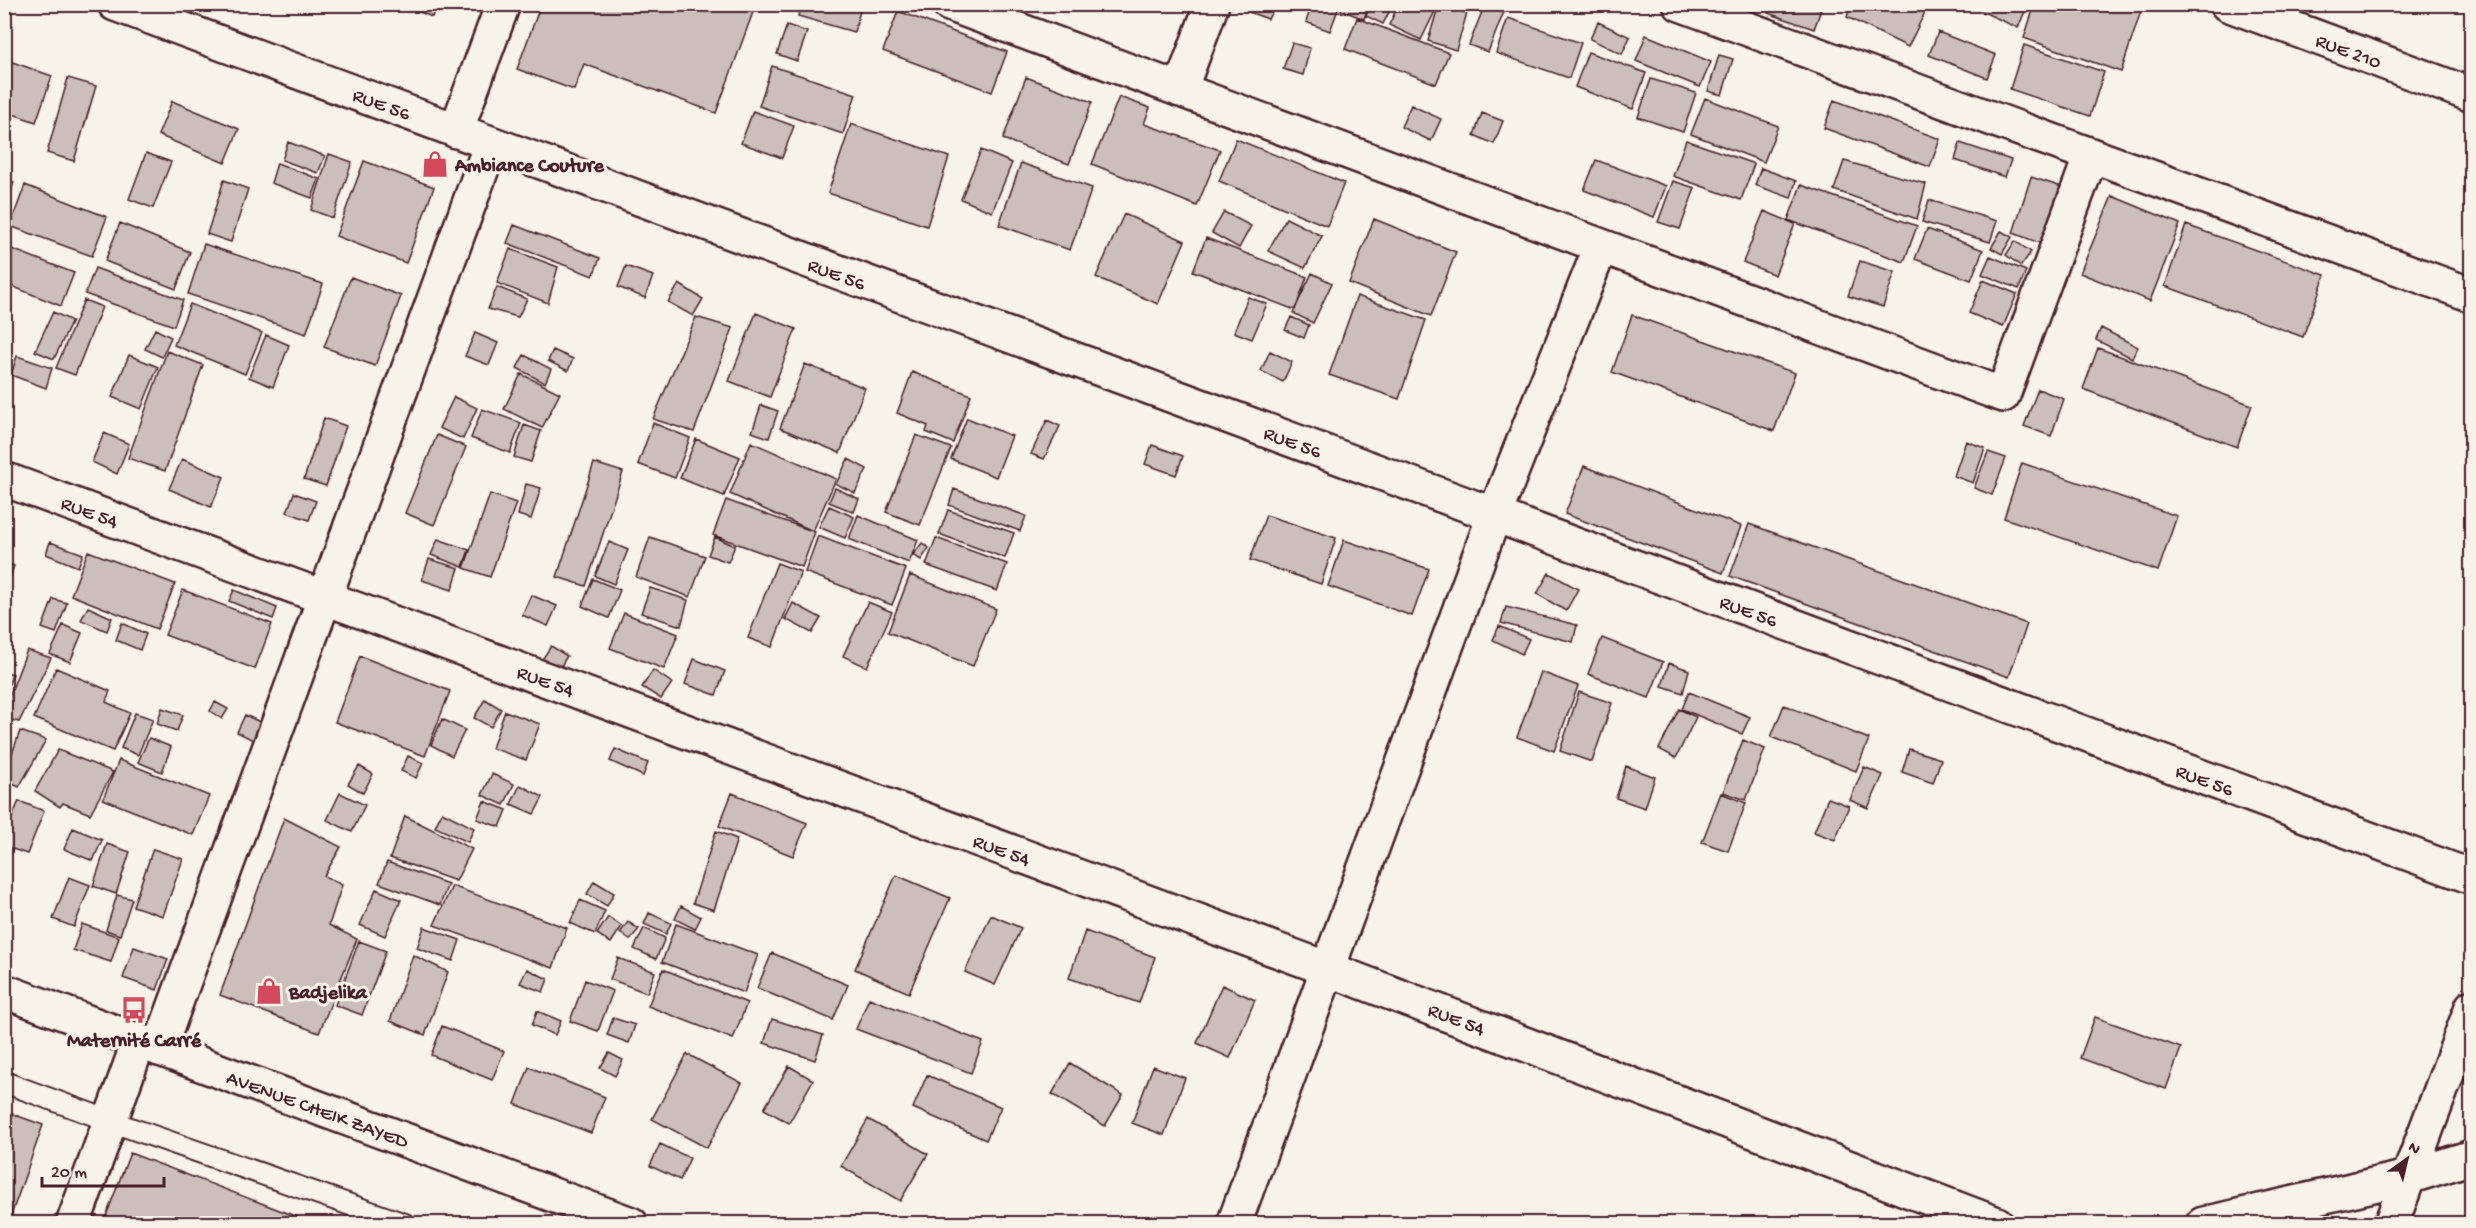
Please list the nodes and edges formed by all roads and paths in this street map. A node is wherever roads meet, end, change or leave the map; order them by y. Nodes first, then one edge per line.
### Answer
1 (115, 4) edge
2 (503, 4) edge
3 (949, 4) edge
4 (1212, 4) edge
5 (1680, 4) edge
6 (2227, 4) edge
7 (1180, 90) junction
8 (2472, 95) edge
9 (456, 131) junction
10 (491, 144) junction
11 (2091, 155) junction
12 (1601, 246) junction
13 (2472, 295) edge
14 (4, 479) edge
15 (1494, 516) junction
16 (325, 598) junction
17 (2472, 878) edge
18 (1328, 969) junction
19 (4, 991) edge
20 (2472, 1007) edge
21 (149, 1045) junction
22 (4, 1082) edge
23 (110, 1121) junction
24 (2472, 1157) edge
25 (2408, 1177) junction
26 (73, 1224) edge
27 (405, 1224) edge
28 (631, 1224) edge
29 (1234, 1224) edge
30 (1997, 1224) edge
31 (2202, 1224) edge
32 (2391, 1224) edge

1 - 9 street, RUE 56
2 - 9 street
3 - 7 street
4 - 7 street
5 - 11 street
6 - 8 street, RUE 210
7 - 12 street
9 - 10 street, RUE 56
10 - 15 street, RUE 56
10 - 16 street
11 - 12 street
11 - 13 street
12 - 15 street
14 - 16 street, RUE 54
15 - 17 street, RUE 56
15 - 18 street
16 - 18 street, RUE 54
16 - 21 street
18 - 29 street
18 - 30 street, RUE 54
19 - 21 street, AVENUE CHEIK ZAYED
20 - 25 street
21 - 23 street
21 - 28 street, AVENUE CHEIK ZAYED
22 - 23 lane
23 - 26 street
23 - 27 lane
24 - 25 street
25 - 31 street
25 - 32 street

